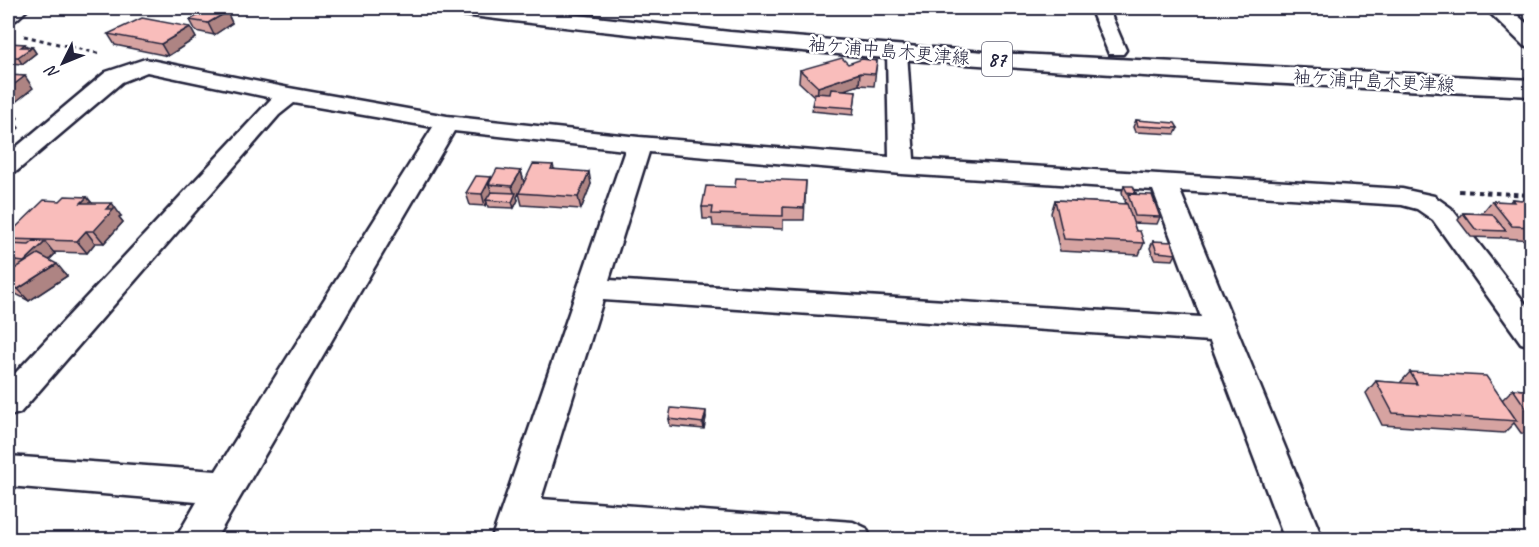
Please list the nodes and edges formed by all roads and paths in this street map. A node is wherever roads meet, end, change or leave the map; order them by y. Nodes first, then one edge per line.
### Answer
1 (18, 8) edge
2 (464, 8) edge
3 (590, 8) edge
4 (1099, 8) edge
5 (1496, 8) edge
6 (8, 15) edge
7 (19, 35) dead end
8 (1532, 41) edge
9 (1116, 50) junction
10 (897, 52) junction
11 (146, 65) junction
12 (1532, 70) edge
13 (1532, 88) edge
14 (289, 95) junction
15 (447, 123) junction
16 (639, 144) junction
17 (8, 166) edge
18 (902, 166) junction
19 (1164, 184) junction
20 (1532, 195) edge
21 (1425, 202) junction
22 (593, 289) junction
23 (1222, 330) junction
24 (1532, 335) edge
25 (8, 404) edge
26 (8, 471) edge
27 (226, 488) junction
28 (514, 527) edge
29 (194, 540) edge
30 (853, 540) edge
31 (1304, 540) edge

1 - 6 main road
2 - 10 main road, 袖ケ浦中島木更津線 / 87
3 - 9 main road, 袖ケ浦中島木更津線 / 87
4 - 9 street
5 - 8 main road
7 - 11 path
9 - 12 main road, 袖ケ浦中島木更津線 / 87
10 - 13 main road, 袖ケ浦中島木更津線 / 87
10 - 18 street
11 - 14 street
11 - 17 street
14 - 15 street
14 - 25 street
15 - 16 street
15 - 27 street
16 - 18 street
16 - 22 street
18 - 19 street
19 - 21 street
19 - 23 street
20 - 21 path
21 - 24 street
22 - 23 street
22 - 28 street
23 - 31 street
26 - 27 street
27 - 29 street
28 - 30 street

